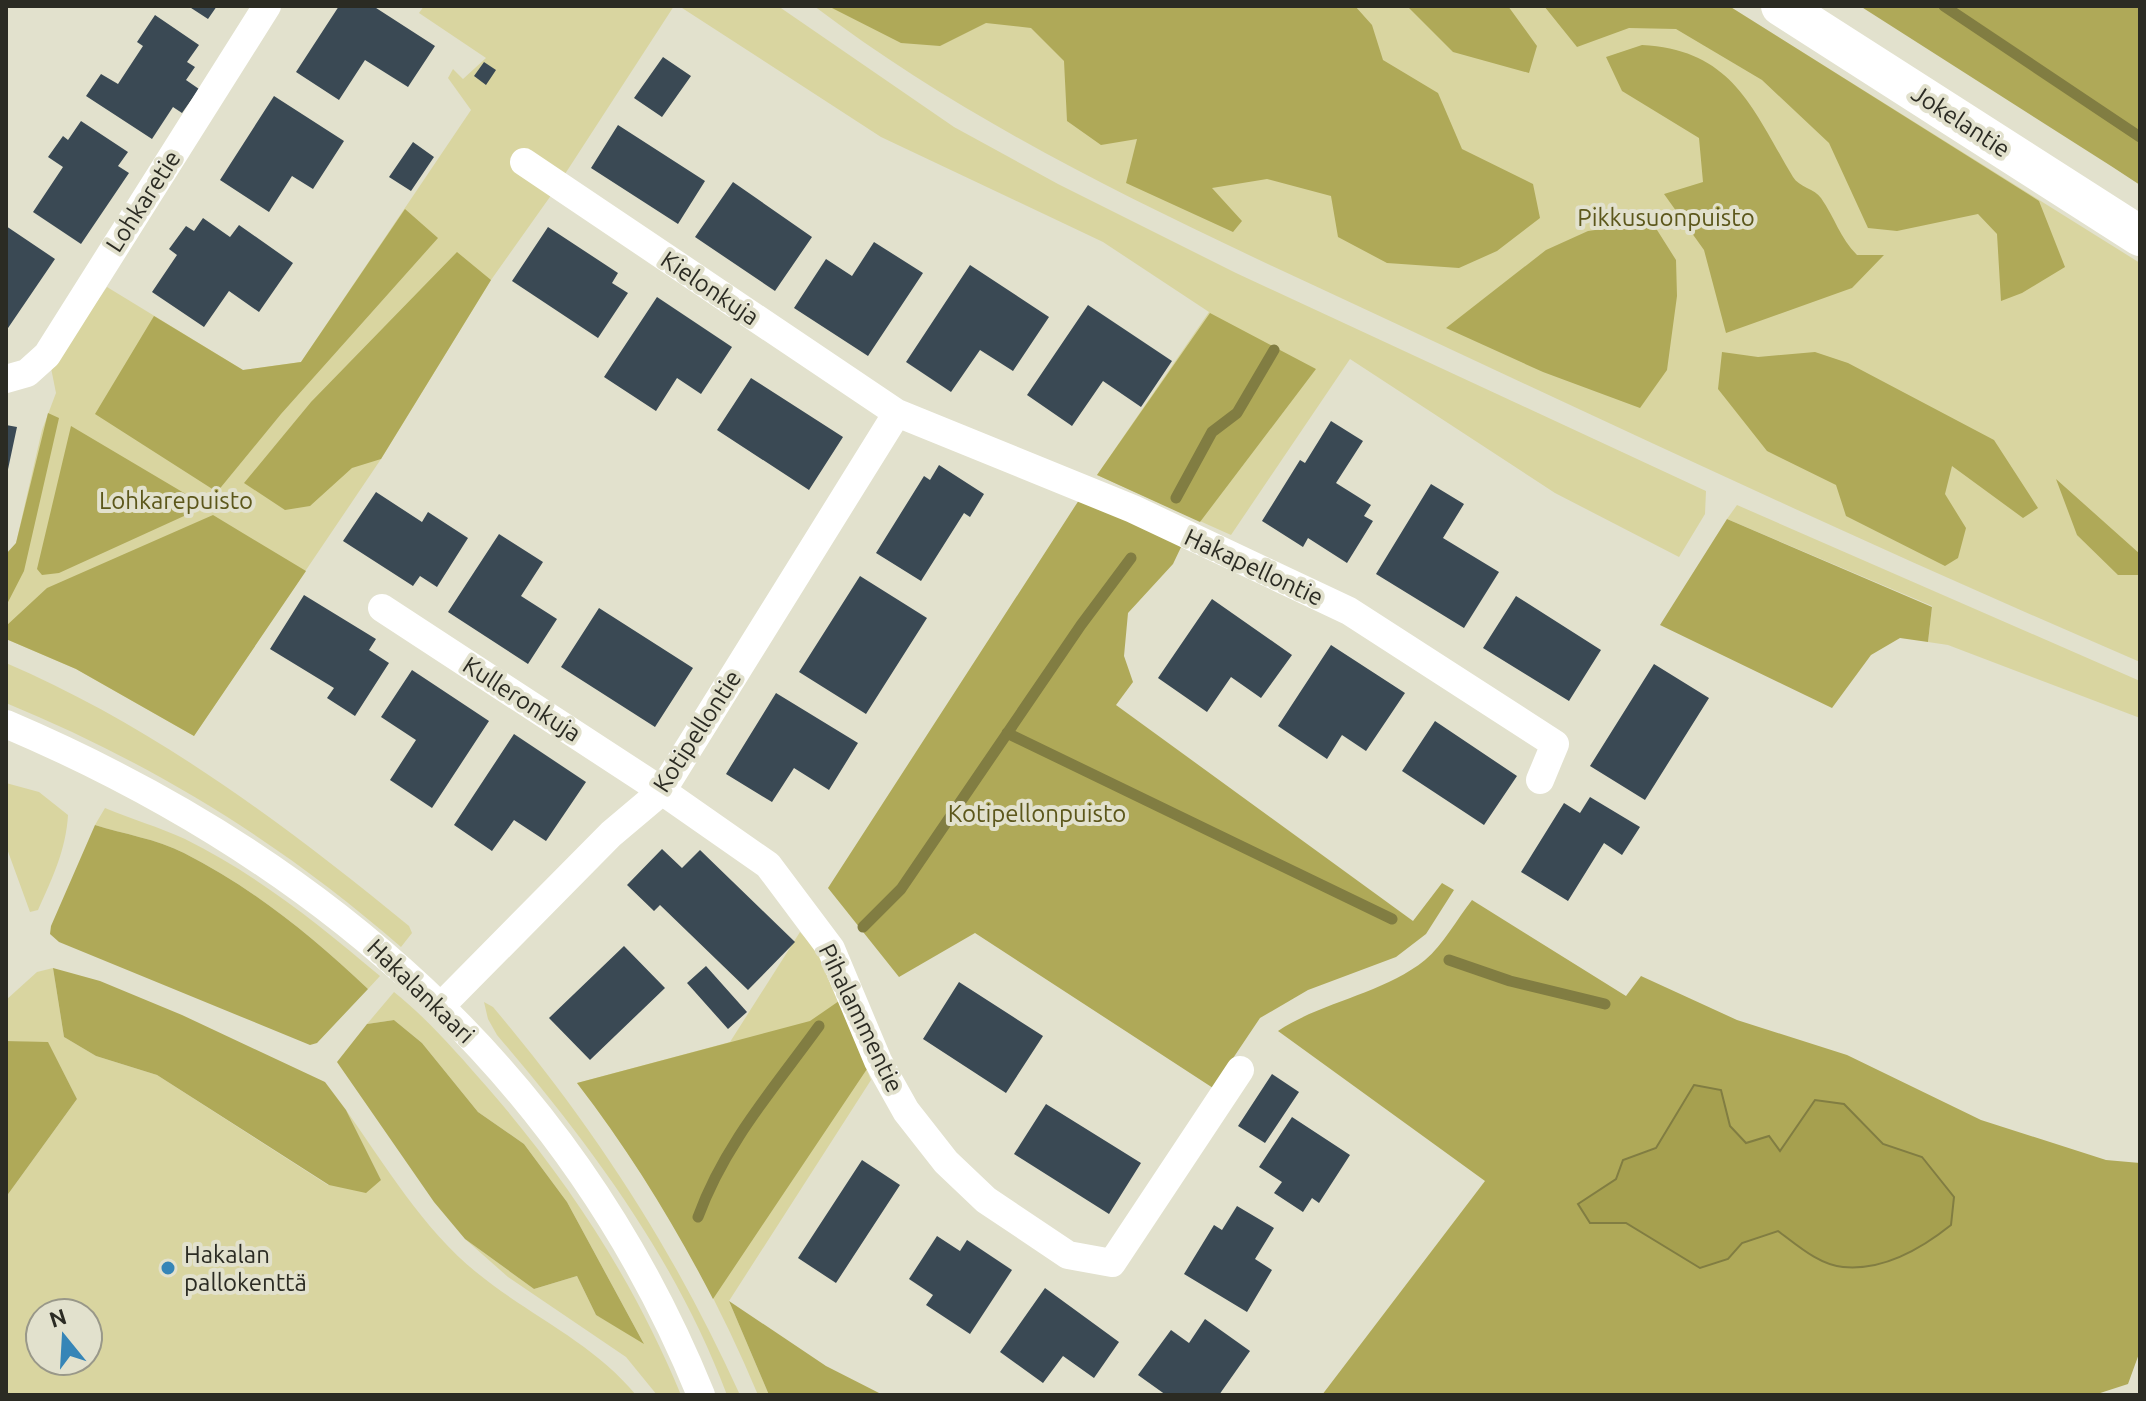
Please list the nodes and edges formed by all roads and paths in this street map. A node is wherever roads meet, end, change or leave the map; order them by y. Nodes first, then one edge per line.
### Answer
1 (267, 6) edge
2 (1781, 6) edge
3 (524, 162) dead end
4 (2140, 236) edge
5 (6, 379) edge
6 (897, 413) junction
7 (382, 608) dead end
8 (6, 724) edge
9 (1540, 780) dead end
10 (662, 791) junction
11 (442, 1005) junction
12 (1240, 1070) dead end
13 (701, 1395) edge

1 - 5 street, Lohkaretie
2 - 4 main road, Jokelantie
3 - 6 street, Kielonkuja
6 - 9 street, Hakapellontie
6 - 10 street, Kotipellontie
7 - 10 street, Kulleronkuja
8 - 11 street, Hakalankaari
10 - 11 street, Kotipellontie
10 - 12 street, Pihalammentie
11 - 13 street, Hakalankaari

